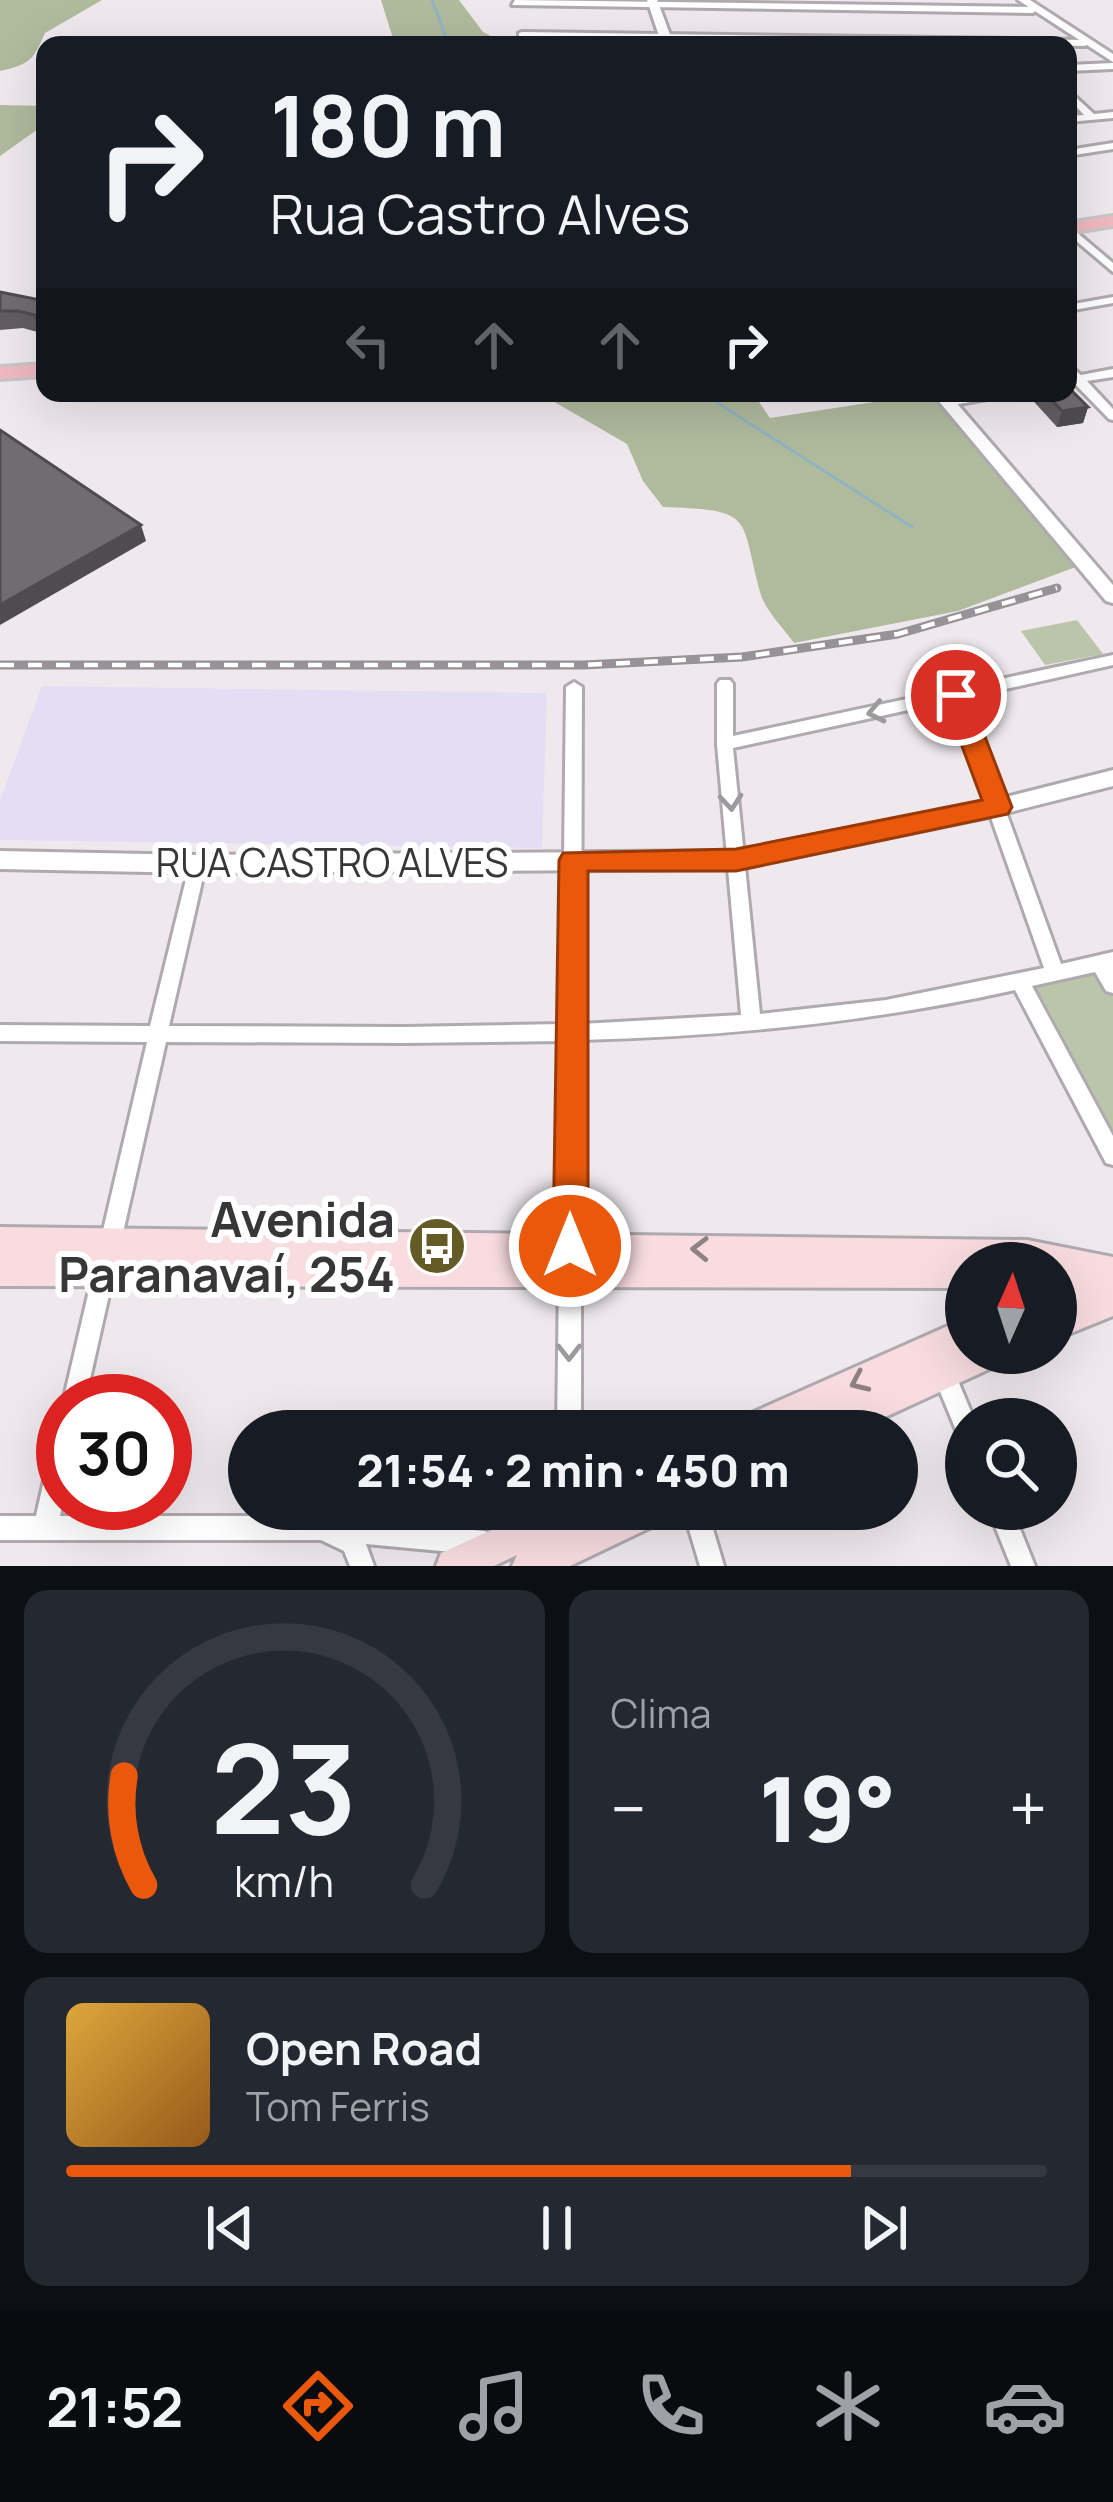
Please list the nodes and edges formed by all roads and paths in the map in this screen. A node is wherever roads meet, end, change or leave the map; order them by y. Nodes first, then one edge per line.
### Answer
1 (514, 2) edge
2 (652, 2) edge
3 (845, 4) edge
4 (1028, 5) edge
5 (522, 36) edge
6 (663, 36) edge
7 (855, 36) edge
8 (1074, 36) edge
9 (1077, 38) edge
10 (1077, 43) edge
11 (1085, 43) junction
12 (1113, 63) edge
13 (1077, 67) edge
14 (1077, 101) edge
15 (1113, 115) edge
16 (1092, 117) junction
17 (1077, 118) edge
18 (1107, 147) edge
19 (1077, 152) edge
20 (1113, 158) edge
21 (1113, 208) edge
22 (1077, 213) edge
23 (1113, 221) edge
24 (1077, 227) edge
25 (1077, 236) edge
26 (1113, 269) edge
27 (1113, 300) edge
28 (1077, 306) edge
29 (36, 368) edge
30 (0, 370) edge
31 (1113, 373) edge
32 (1077, 376) edge
33 (1077, 382) edge
34 (948, 402) edge
35 (1113, 416) edge
36 (1107, 590) edge
37 (1113, 660) edge
38 (725, 684) dead end
39 (574, 687) dead end
40 (956, 695) junction
41 (725, 744) junction
42 (1113, 778) edge
43 (998, 807) junction
44 (0, 860) edge
45 (574, 860) junction
46 (736, 860) junction
47 (197, 864) junction
48 (1106, 962) edge
49 (1055, 972) junction
50 (1020, 981) junction
51 (1113, 985) edge
52 (751, 1022) junction
53 (0, 1033) edge
54 (155, 1033) junction
55 (571, 1035) junction
56 (1113, 1156) edge
57 (0, 1242) edge
58 (107, 1257) junction
59 (570, 1260) junction
60 (0, 1271) edge
61 (945, 1273) edge
62 (1112, 1280) edge
63 (1077, 1289) edge
64 (1077, 1307) edge
65 (945, 1343) edge
66 (944, 1372) joint
67 (80, 1374) edge
68 (955, 1398) edge
69 (569, 1410) edge
70 (798, 1410) edge
71 (863, 1410) edge
72 (0, 1528) edge
73 (36, 1528) edge
74 (192, 1528) edge
75 (228, 1528) edge
76 (328, 1530) edge
77 (343, 1530) edge
78 (528, 1530) edge
79 (607, 1530) edge
80 (701, 1530) edge
81 (1008, 1530) edge
82 (497, 1544) junction
83 (362, 1566) edge
84 (454, 1566) edge
85 (530, 1566) edge
86 (712, 1566) edge
87 (1023, 1566) edge

1 - 2 street
1 - 5 street
2 - 3 street
2 - 6 street
3 - 4 street
3 - 7 street
4 - 8 street
9 - 11 street
10 - 11 street
11 - 12 street
12 - 13 street
14 - 16 street
15 - 16 street
16 - 17 street
18 - 19 street
18 - 20 street
21 - 22 main road
23 - 24 main road
25 - 26 street
27 - 28 street
29 - 30 main road
31 - 32 street
33 - 35 street
34 - 36 street
37 - 40 street
38 - 41 street
39 - 45 street
40 -> 41 street
40 - 43 street
41 -> 46 street
42 - 43 street, RUA CASTRO ALVES
43 - 46 street, RUA CASTRO ALVES
43 - 49 street
44 - 47 street, RUA CASTRO ALVES
45 - 46 street, RUA CASTRO ALVES
45 - 47 street, RUA CASTRO ALVES
45 - 55 street
46 - 52 street
47 - 54 street
48 - 49 street
48 - 51 street
49 - 50 street
50 - 52 street
50 - 56 street
52 - 55 street
53 - 54 street
54 - 55 street
54 - 58 street
55 - 59 street
57 - 58 main road
58 - 59 main road
58 - 60 main road
58 - 67 street
59 - 61 main road
62 -> 59 main road
59 -> 69 street
62 - 63 main road
62 - 64 main road
65 -> 70 main road
66 - 68 street
66 - 71 main road
72 - 73 street
74 - 75 street
76 - 83 street
77 - 82 street
78 - 82 main road
79 - 85 main road
80 - 86 street
81 - 87 street
82 - 84 main road

